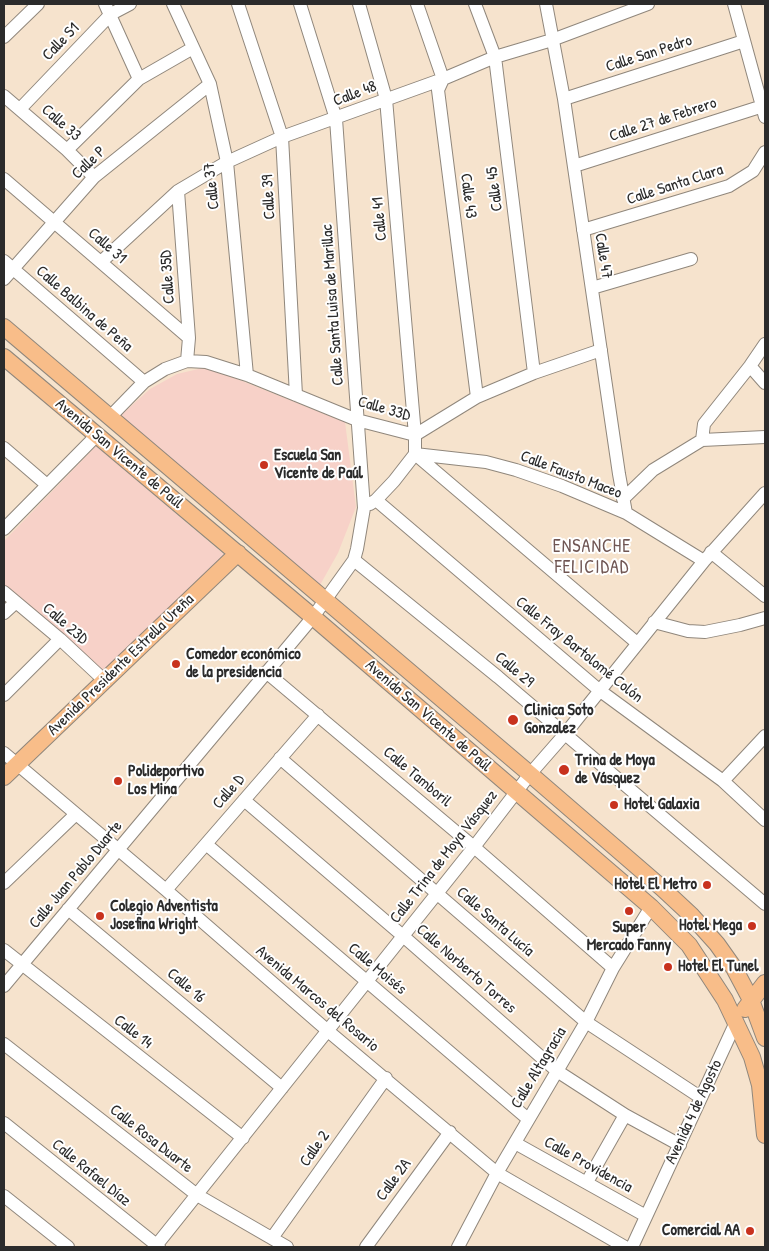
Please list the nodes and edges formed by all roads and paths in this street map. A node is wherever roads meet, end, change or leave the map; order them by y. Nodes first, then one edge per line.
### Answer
1 (38, 4) edge
2 (130, 4) edge
3 (173, 4) edge
4 (238, 4) edge
5 (300, 4) edge
6 (359, 4) edge
7 (417, 4) edge
8 (475, 4) edge
9 (546, 4) edge
10 (648, 4) edge
11 (734, 4) edge
12 (108, 9) edge
13 (4, 37) edge
14 (552, 40) junction
15 (744, 41) junction
16 (193, 48) junction
17 (495, 57) junction
18 (139, 79) junction
19 (443, 79) junction
20 (210, 84) junction
21 (4, 96) edge
22 (386, 99) junction
23 (564, 99) junction
24 (20, 109) junction
25 (764, 111) edge
26 (336, 118) junction
27 (282, 137) junction
28 (67, 150) junction
29 (765, 152) edge
30 (227, 162) junction
31 (574, 166) junction
32 (94, 177) junction
33 (4, 179) edge
34 (178, 191) junction
35 (55, 222) junction
36 (583, 230) junction
37 (691, 259) dead end
38 (101, 262) junction
39 (8, 265) edge
40 (4, 279) edge
41 (592, 288) junction
42 (4, 327) edge
43 (189, 338) junction
44 (765, 344) edge
45 (601, 350) junction
46 (4, 357) edge
47 (187, 361) junction
48 (750, 366) junction
49 (534, 373) junction
50 (246, 375) junction
51 (144, 382) junction
52 (765, 383) edge
53 (296, 395) junction
54 (477, 397) junction
55 (109, 418) junction
56 (357, 420) junction
57 (415, 435) junction
58 (96, 436) junction
59 (765, 437) edge
60 (702, 440) junction
61 (4, 448) edge
62 (414, 454) junction
63 (47, 485) junction
64 (765, 494) edge
65 (623, 499) junction
66 (376, 500) junction
67 (364, 508) junction
68 (626, 513) junction
69 (5, 526) edge
70 (238, 553) junction
71 (707, 557) junction
72 (354, 560) junction
73 (4, 592) edge
74 (765, 596) edge
75 (326, 600) junction
76 (16, 602) junction
77 (4, 613) edge
78 (313, 617) junction
79 (765, 618) edge
80 (654, 622) junction
81 (60, 639) junction
82 (637, 643) junction
83 (266, 672) junction
84 (105, 681) junction
85 (599, 690) junction
86 (4, 695) edge
87 (318, 714) junction
88 (565, 734) junction
89 (765, 736) edge
90 (4, 753) edge
91 (280, 758) junction
92 (17, 764) junction
93 (530, 774) junction
94 (4, 777) edge
95 (723, 781) junction
96 (516, 792) junction
97 (244, 800) junction
98 (76, 814) junction
99 (765, 820) edge
100 (206, 844) junction
101 (474, 847) junction
102 (118, 850) junction
103 (4, 883) edge
104 (166, 890) junction
105 (437, 893) junction
106 (765, 904) edge
107 (651, 907) junction
108 (68, 909) junction
109 (403, 936) junction
110 (4, 950) edge
111 (21, 965) junction
112 (613, 968) junction
113 (367, 982) junction
114 (4, 986) edge
115 (760, 993) edge
116 (586, 1022) junction
117 (736, 1022) junction
118 (328, 1031) junction
119 (765, 1038) edge
120 (4, 1044) edge
121 (557, 1071) junction
122 (386, 1078) junction
123 (282, 1088) junction
124 (700, 1097) junction
125 (625, 1115) junction
126 (528, 1119) junction
127 (4, 1123) edge
128 (450, 1132) junction
129 (765, 1135) edge
130 (243, 1138) junction
131 (515, 1143) junction
132 (680, 1145) junction
133 (497, 1173) junction
134 (587, 1182) junction
135 (197, 1195) junction
136 (4, 1196) edge
137 (646, 1216) junction
138 (272, 1238) junction
139 (68, 1247) edge
140 (157, 1247) edge
141 (287, 1247) edge
142 (366, 1247) edge
143 (458, 1247) edge
144 (625, 1247) edge
145 (632, 1247) edge

1 - 13 street
2 - 12 street, Calle S1
3 - 16 street, Calle 37
4 - 27 street, Calle 39
5 - 26 street, Calle Santa Luisa de Marillac
6 - 22 street, Calle 41
7 - 19 street, Calle 43
8 - 17 street, Calle 45
9 - 14 street, Calle 47
10 - 14 street, Calle 48
11 - 15 street
12 - 18 street
12 - 24 street, Calle S1
14 - 17 street, Calle 48
14 - 23 street, Calle 47
15 - 23 street, Calle San Pedro
15 - 25 street
16 - 18 street
16 - 20 street, Calle 37
17 - 19 street, Calle 48
17 - 49 street, Calle 45
18 - 28 street
19 - 22 street, Calle 48
19 - 54 street, Calle 43
20 - 30 street, Calle 37
20 - 32 street, Calle P
21 - 24 street, Calle 33
22 - 26 street, Calle 48
22 - 57 street, Calle 41
23 - 31 street, Calle 47
24 - 28 street, Calle 33
25 - 31 street, Calle 27 de Febrero
26 - 27 street, Calle 48
26 - 56 street, Calle Santa Luisa de Marillac
27 - 30 street, Calle 48
27 - 53 street, Calle 39
28 - 32 street, Calle 33
29 - 36 street, Calle Santa Clara
30 - 34 street, Calle 48
30 - 50 street, Calle 37
31 - 36 street, Calle 47
32 - 35 street, Calle P
33 - 35 street, Calle 31
34 - 38 street, Calle 48
34 - 43 street, Calle 35D
35 - 38 street, Calle 31
35 - 39 street, Calle P
36 - 41 street, Calle 47
37 - 41 street
38 - 43 street, Calle 31
39 - 40 street, Calle P
39 - 51 street, Calle Balbina de Peña
41 - 45 street, Calle 47
42 - 55 main road, Avenida San Vicente de Paúl
43 - 47 street, Calle 35D
44 - 48 street
45 - 49 street, Calle 33D
45 - 65 street, Calle 47
46 - 58 main road, Avenida San Vicente de Paúl
47 - 50 street, Calle 33D
47 - 51 street, Calle 33D
48 - 52 street
48 - 60 street
49 - 54 street, Calle 33D
50 - 53 street, Calle 33D
51 - 55 street, Calle 33D
53 - 56 street, Calle 33D
54 - 57 street, Calle 33D
55 - 75 main road, Avenida San Vicente de Paúl
56 - 57 street, Calle 33D
56 - 67 street, Calle Santa Luisa de Marillac
57 - 62 street, Calle 41
58 - 63 street
58 - 70 main road, Avenida San Vicente de Paúl
59 - 60 street
60 - 65 street
61 - 63 street
62 - 66 street
62 - 68 street, Calle Fausto Maceo
62 - 82 street
63 - 69 street
64 - 71 street, Calle Trina de Moya Vásquez
65 - 68 street, Calle 47
66 - 67 street
66 - 85 street, Calle Fray Bartolomé Colón
67 - 72 street, Calle Santa Luisa de Marillac
68 - 71 street, Calle Fausto Maceo
70 - 78 main road, Avenida San Vicente de Paúl
70 - 84 main road, Avenida Presidente Estrella Ureña
71 - 74 street, Calle Fausto Maceo
71 - 80 street, Calle Trina de Moya Vásquez
72 - 75 street, Calle Santa Luisa de Marillac
72 - 88 street, Calle 29
73 - 76 street, Calle 23D
75 - 78 street, Calle Juan Pablo Duarte
75 - 93 main road, Avenida San Vicente de Paúl
76 - 77 street
76 - 81 street, Calle 23D
78 - 83 street, Calle Juan Pablo Duarte
78 - 96 main road, Avenida San Vicente de Paúl
79 - 80 street
80 - 82 street, Calle Trina de Moya Vásquez
81 - 84 street, Calle 23D
81 - 86 street
82 - 85 street, Calle Trina de Moya Vásquez
83 - 87 street, Calle Tamboril
83 - 102 street, Calle Juan Pablo Duarte
84 - 92 main road, Avenida Presidente Estrella Ureña
85 - 88 street, Calle Trina de Moya Vásquez
85 - 95 street, Calle Fray Bartolomé Colón
87 - 91 street, Calle D
87 - 101 street, Calle Tamboril
88 - 93 street, Calle Trina de Moya Vásquez
88 - 106 street, Calle 29
89 - 95 street
90 - 92 street, Avenida Marcos del Rosario
91 - 97 street, Calle D
91 - 105 street, Calle Santa Lucía
92 - 94 main road, Avenida Presidente Estrella Ureña
92 - 98 street, Avenida Marcos del Rosario
93 - 96 street, Calle Trina de Moya Vásquez
93 - 115 main road, Avenida San Vicente de Paúl
95 - 99 street, Calle Fray Bartolomé Colón
96 - 101 street, Calle Trina de Moya Vásquez
96 - 107 main road, Avenida San Vicente de Paúl
97 - 100 street, Calle D
97 - 109 street, Calle Norberto Torres
98 - 102 street, Avenida Marcos del Rosario
98 - 103 street
100 - 104 street, Calle D
100 - 113 street, Calle Moisés
101 - 105 street, Calle Trina de Moya Vásquez
101 - 112 street, Calle Tamboril
102 - 104 street, Avenida Marcos del Rosario
102 - 108 street, Calle Juan Pablo Duarte
104 - 118 street, Avenida Marcos del Rosario
105 - 109 street, Calle Trina de Moya Vásquez
105 - 116 street, Calle Santa Lucía
107 - 112 street, Calle Altagracia
107 - 117 main road, Avenida San Vicente de Paúl
108 - 111 street, Calle Juan Pablo Duarte
108 - 123 street, Calle 16
109 - 113 street, Calle Trina de Moya Vásquez
109 - 121 street, Calle Norberto Torres
110 - 111 street, Calle 14
111 - 114 street, Calle Juan Pablo Duarte
111 - 130 street, Calle 14
112 - 116 street, Calle Altagracia
113 - 118 street, Calle Trina de Moya Vásquez
113 - 126 street, Calle Moisés
115 - 117 main road, Avenida 4 de Agosto
115 - 119 main road, Avenida San Vicente de Paúl
116 - 121 street, Calle Altagracia
116 - 124 street, Calle Santa Lucía
117 - 124 street, Avenida 4 de Agosto
117 - 129 main road, Avenida San Vicente de Paúl
118 - 122 street, Avenida Marcos del Rosario
118 - 123 street, Calle Trina de Moya Vásquez
120 - 135 street, Calle Rosa Duarte
121 - 125 street, Calle Norberto Torres
121 - 126 street, Calle Altagracia
122 - 128 street, Avenida Marcos del Rosario
122 - 138 street, Calle 2
123 - 130 street, Calle Trina de Moya Vásquez
124 - 132 street, Avenida 4 de Agosto
125 - 132 street, Calle Norberto Torres
125 - 134 street
126 - 131 street, Calle Altagracia
127 - 140 street, Calle Rafael Díaz
128 - 133 street, Avenida Marcos del Rosario
128 - 142 street, Calle 2A
130 - 135 street, Calle Trina de Moya Vásquez
131 - 133 street, Calle Altagracia
131 - 134 street, Calle Providencia
132 - 137 street, Avenida 4 de Agosto
133 - 143 street, Calle Altagracia
133 - 144 street, Avenida Marcos del Rosario
134 - 137 street, Calle Providencia
135 - 138 street, Calle Rosa Duarte
135 - 140 street, Calle Trina de Moya Vásquez
136 - 139 street
137 - 145 street, Avenida 4 de Agosto
138 - 141 street, Calle Rosa Duarte

